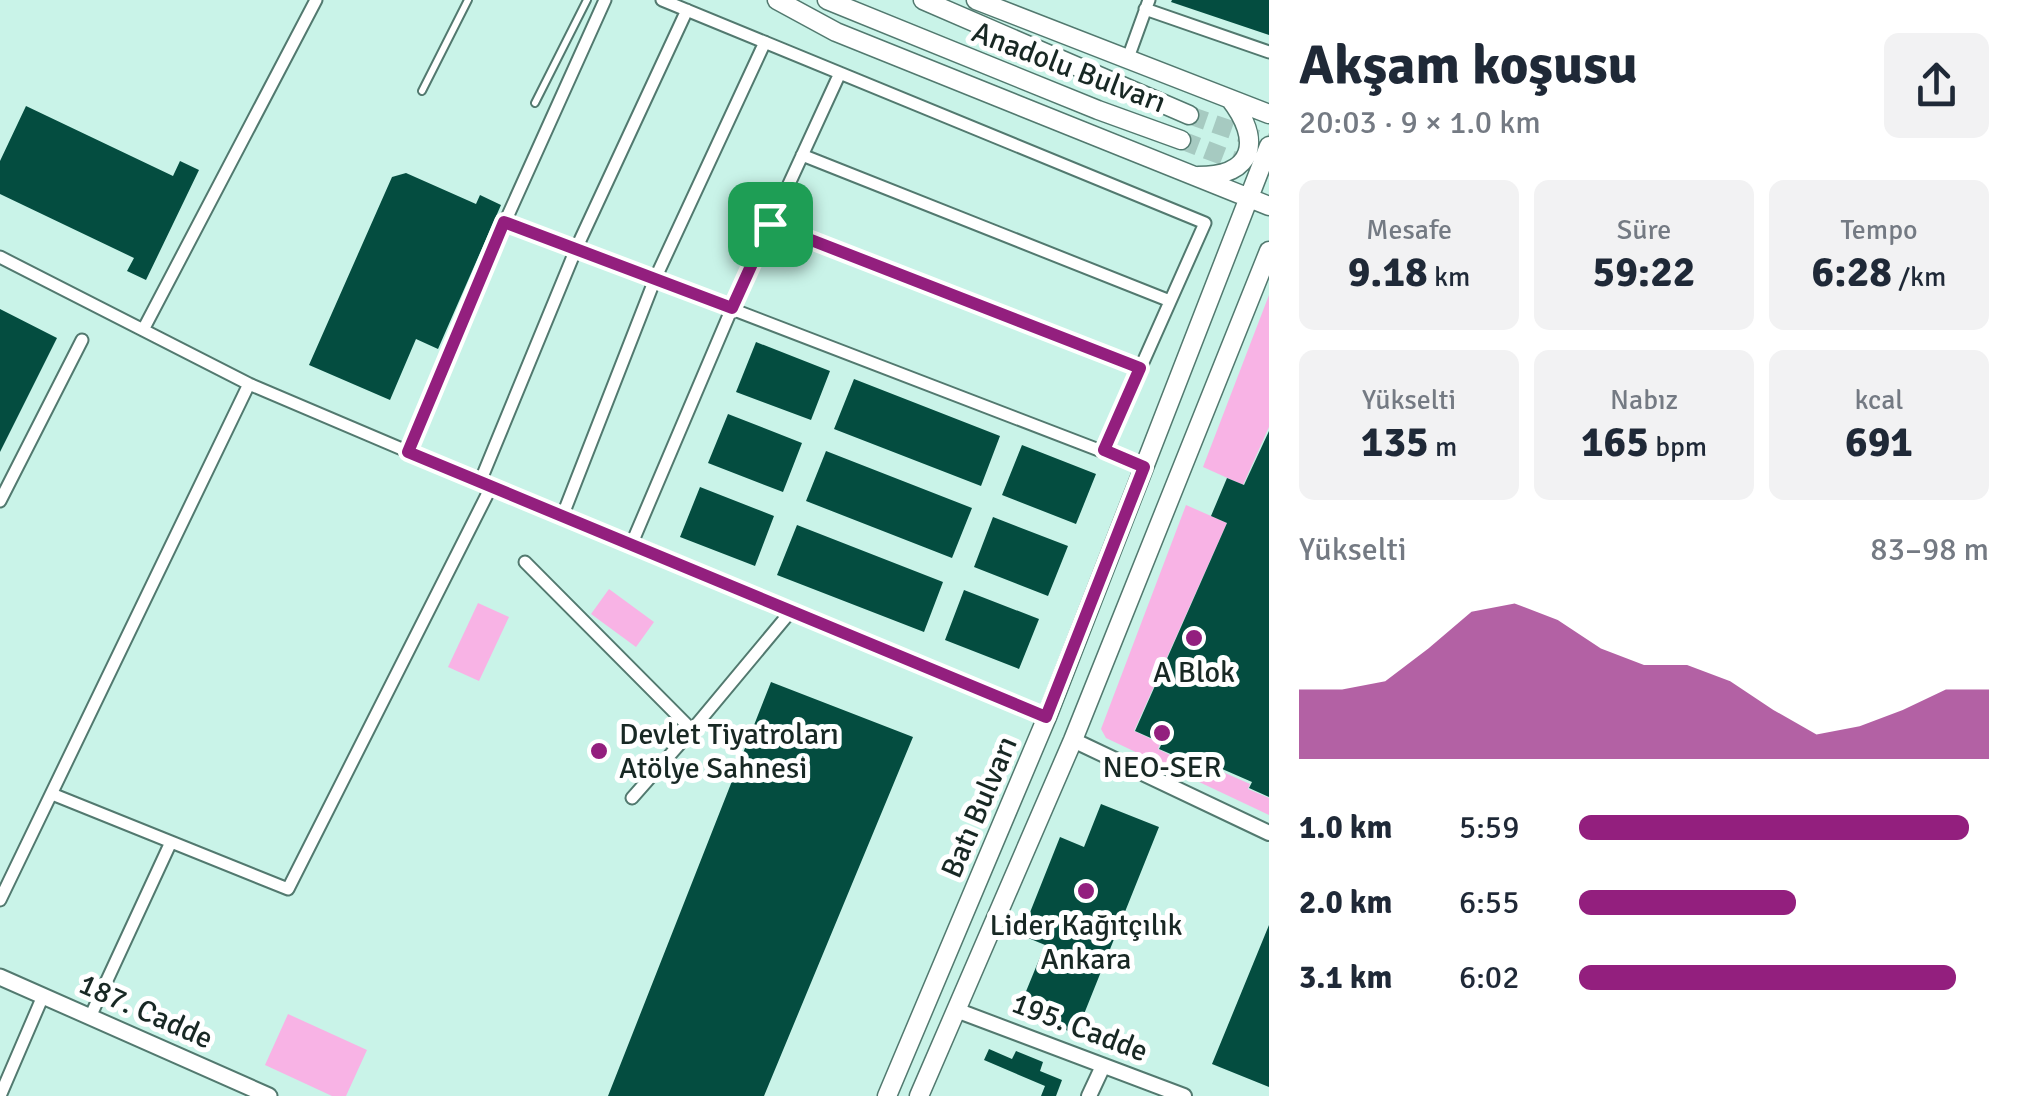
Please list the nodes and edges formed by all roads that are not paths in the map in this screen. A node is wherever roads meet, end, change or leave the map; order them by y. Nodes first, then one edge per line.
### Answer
1 (316, 0) edge
2 (468, 0) edge
3 (588, 0) edge
4 (605, 0) edge
5 (662, 0) edge
6 (778, 0) edge
7 (827, 0) edge
8 (924, 0) edge
9 (976, 0) edge
10 (997, 4) edge
11 (1147, 4) edge
12 (687, 10) junction
13 (765, 42) junction
14 (1269, 52) edge
15 (1128, 58) junction
16 (840, 73) junction
17 (422, 91) dead end
18 (1229, 98) junction
19 (536, 102) dead end
20 (1189, 114) tunnel mouth
21 (1269, 114) edge
22 (1180, 140) tunnel mouth
23 (1269, 146) edge
24 (802, 155) junction
25 (1192, 176) junction
26 (1248, 198) junction
27 (1269, 206) edge
28 (504, 222) junction
29 (770, 224) junction
30 (576, 249) junction
31 (1269, 251) edge
32 (0, 258) edge
33 (655, 279) junction
34 (1170, 302) junction
35 (732, 308) junction
36 (143, 330) junction
37 (82, 340) dead end
38 (1140, 368) junction
39 (249, 384) junction
40 (1104, 450) junction
41 (408, 452) junction
42 (1144, 467) junction
43 (486, 484) junction
44 (0, 501) edge
45 (562, 517) junction
46 (632, 543) junction
47 (525, 562) dead end
48 (792, 610) junction
49 (1046, 717) junction
50 (692, 730) junction
51 (1073, 740) junction
52 (52, 794) junction
53 (632, 798) dead end
54 (1269, 833) edge
55 (172, 842) junction
56 (0, 900) edge
57 (0, 977) edge
58 (43, 996) junction
59 (956, 1010) junction
60 (90, 1017) junction
61 (1103, 1066) junction
62 (0, 1096) edge
63 (269, 1096) edge
64 (887, 1096) edge
65 (919, 1096) edge
66 (1089, 1096) edge
67 (1184, 1096) edge

1 - 36 street
2 - 17 lane
3 - 19 lane
4 - 28 street
5 - 12 street
6 - 25 main road
7 - 22 main road, Anadolu Bulvarı
8 - 20 main road, Anadolu Bulvarı
9 - 10 main road
10 - 15 main road
11 - 14 street
11 - 15 street
12 - 13 street
12 - 30 street
13 - 16 street
13 - 33 street
15 - 18 main road
16 - 24 street
16 - 34 street
18 - 21 main road
18 - 25 main road
23 - 26 main road, Batı Bulvarı
24 - 29 street
24 - 34 street
25 - 26 main road
26 - 27 main road
26 - 42 main road, Batı Bulvarı
28 - 30 street
28 - 41 street
29 - 35 street
29 - 38 street
30 - 33 street
30 - 43 street
31 - 51 main road, Batı Bulvarı
32 - 36 street
33 - 35 street
33 - 45 street
34 - 38 street
35 - 40 street
35 - 46 street
36 - 39 street
37 - 44 street
38 - 40 street
39 - 41 street
39 - 52 street
40 - 42 street
41 - 43 street
42 - 49 main road, Batı Bulvarı
43 - 45 street
43 - 55 street
45 - 46 street
46 - 48 street
47 - 50 street
48 - 49 street
48 - 50 street
49 - 64 main road, Batı Bulvarı
50 - 53 street
51 - 54 street
51 - 59 main road, Batı Bulvarı
52 - 55 street
52 - 56 street
55 - 60 street
57 - 58 main road, 187. Cadde
58 - 60 main road, 187. Cadde
58 - 62 street
59 - 61 street, 195. Cadde
59 - 65 main road, Batı Bulvarı
60 - 63 main road, 187. Cadde
61 - 66 street
61 - 67 street, 195. Cadde

